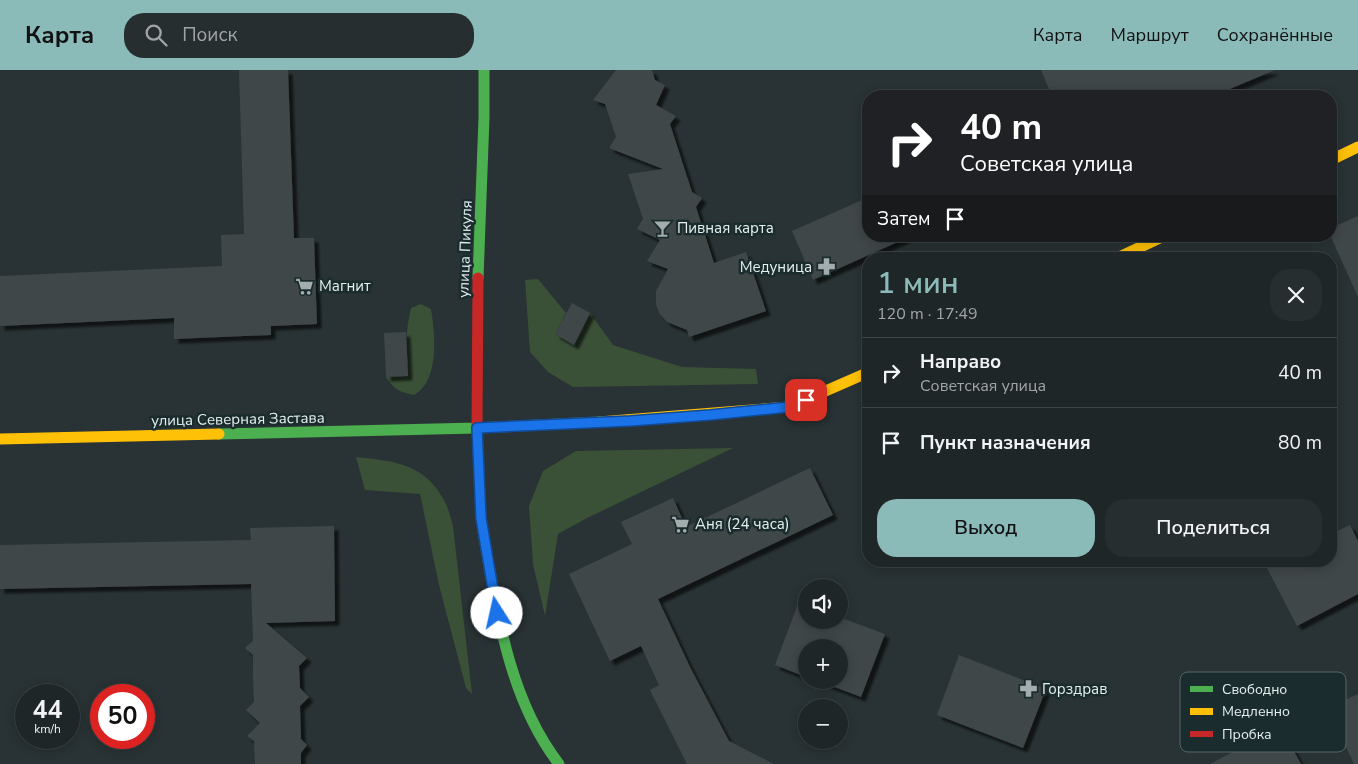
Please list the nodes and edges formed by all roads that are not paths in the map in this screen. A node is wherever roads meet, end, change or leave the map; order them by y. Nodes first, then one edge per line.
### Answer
1 (484, 70) edge
2 (1358, 147) edge
3 (1337, 157) edge
4 (1151, 242) edge
5 (1130, 252) edge
6 (862, 375) edge
7 (477, 428) junction
8 (0, 439) edge
9 (559, 764) edge

1 - 7 street, улица Пикуля
2 - 3 street
4 - 5 street
6 - 7 street, улица Северная Застава
7 - 8 street, улица Северная Застава
7 - 9 street, улица Пикуля

